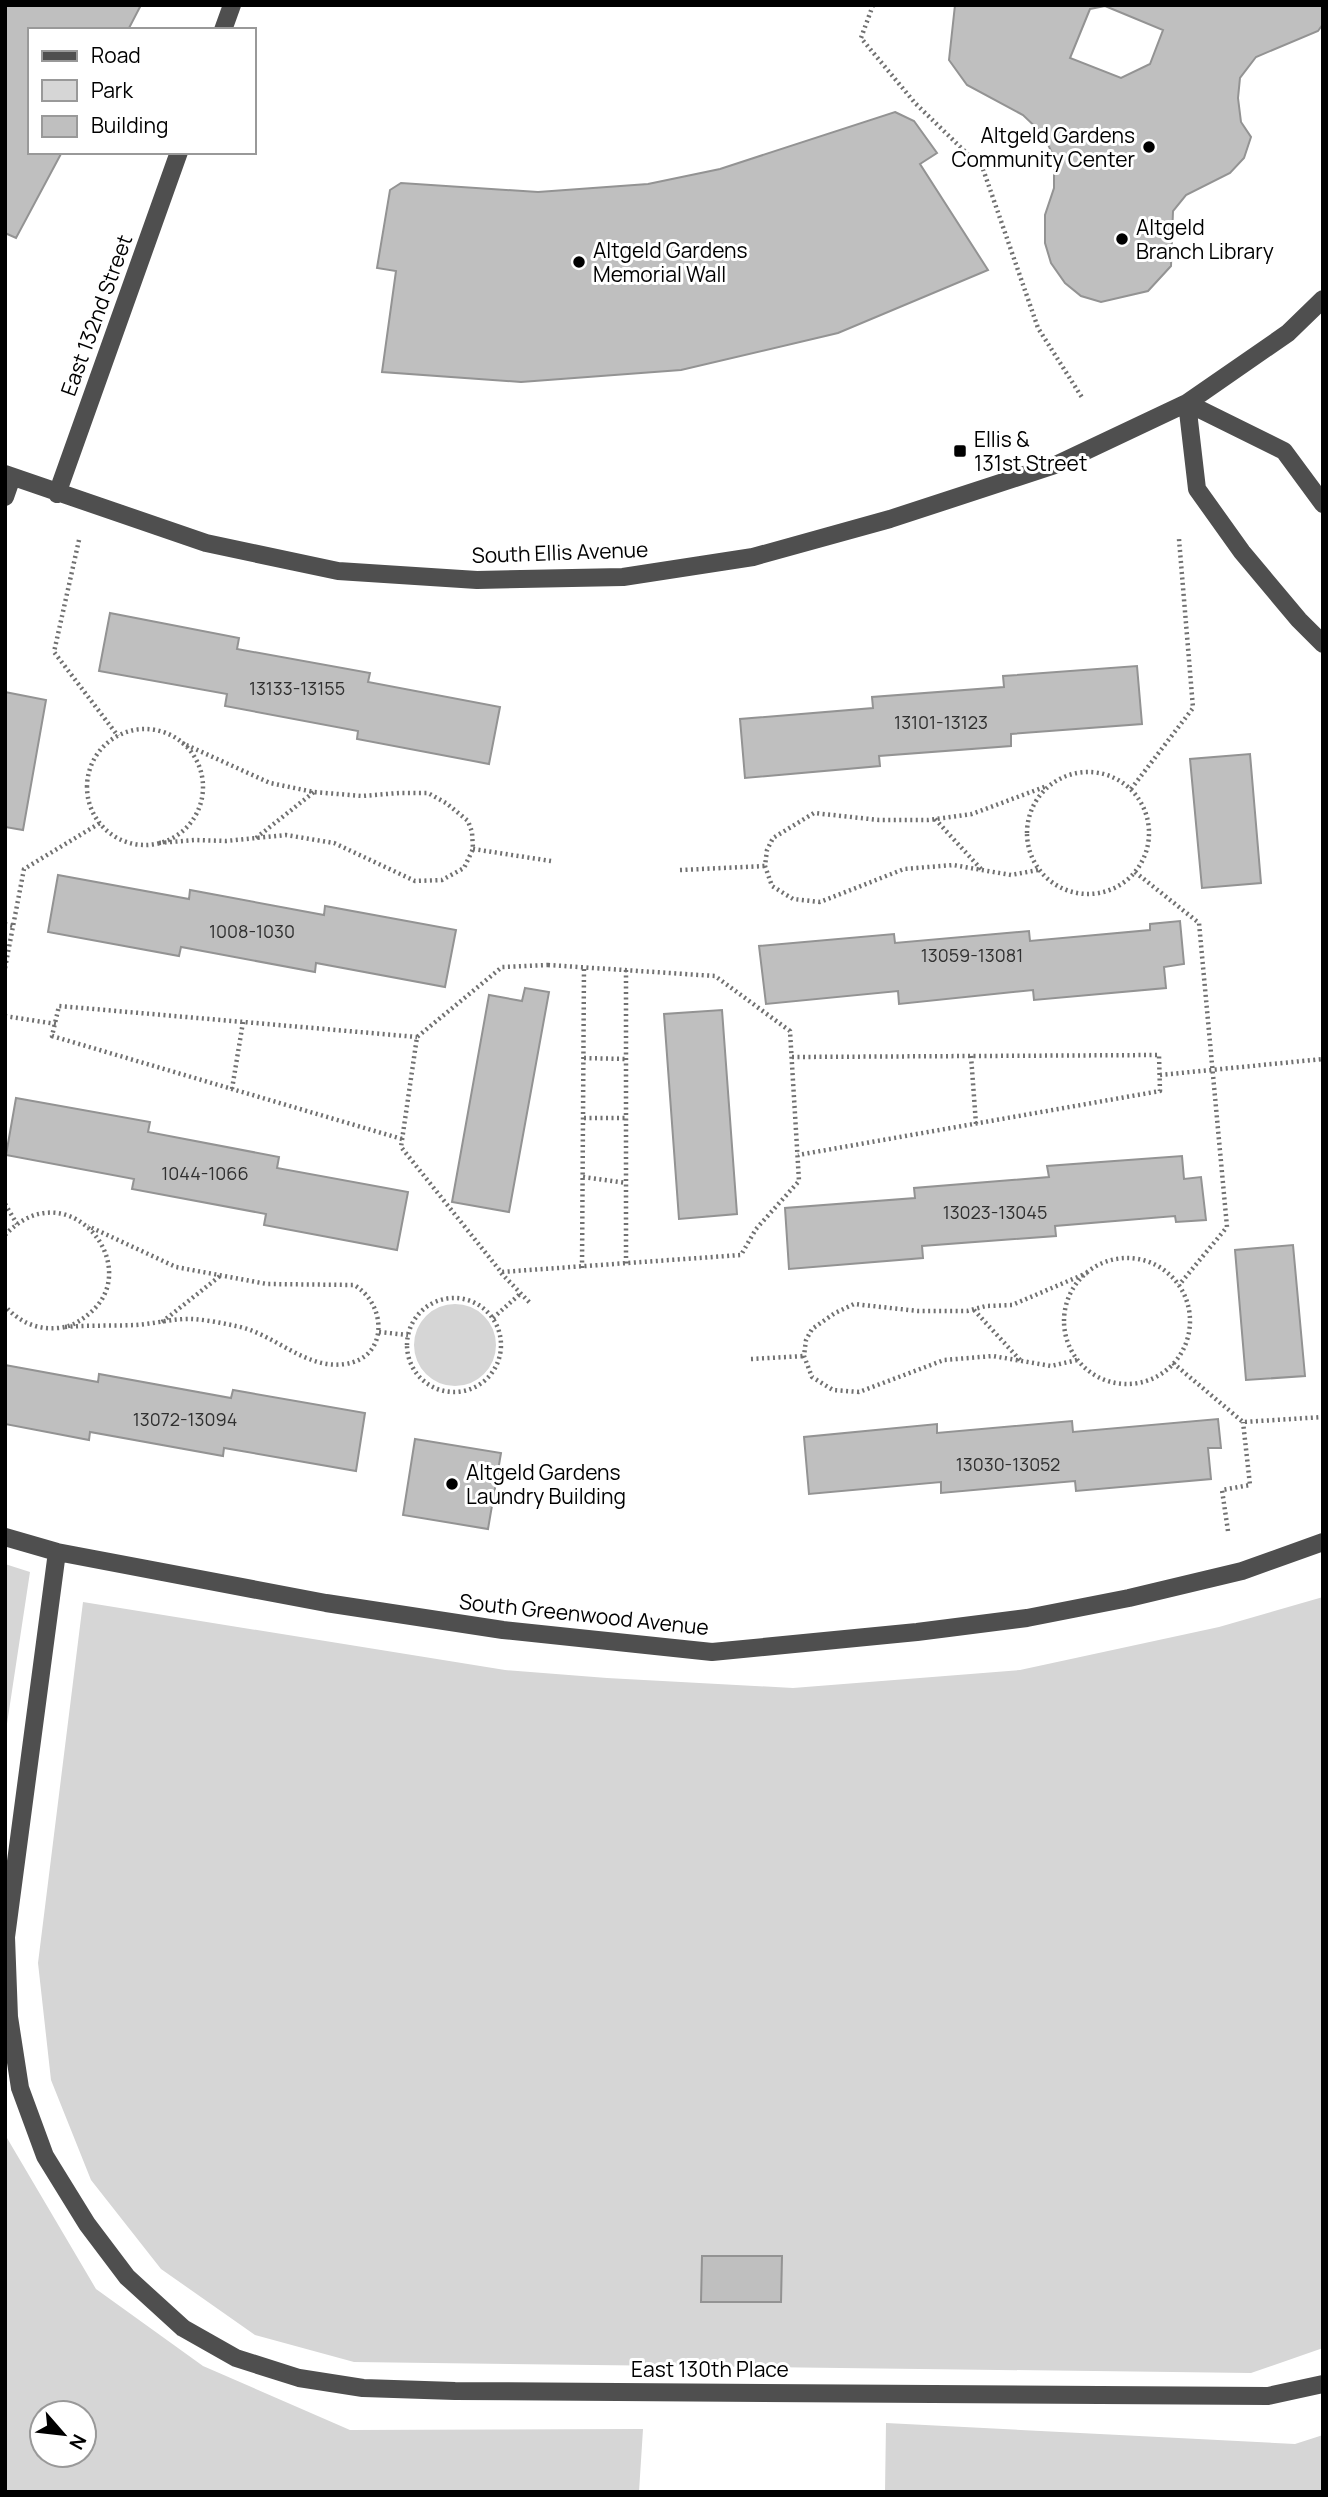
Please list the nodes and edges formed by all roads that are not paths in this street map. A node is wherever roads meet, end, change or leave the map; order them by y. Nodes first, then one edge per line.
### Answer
1 (232, 5) edge
2 (224, 28) edge
3 (178, 154) edge
4 (1323, 299) edge
5 (1187, 403) junction
6 (9, 475) edge
7 (57, 494) junction
8 (5, 497) edge
9 (1323, 503) edge
10 (1323, 644) edge
11 (5, 1537) edge
12 (1323, 1542) edge
13 (57, 1552) junction
14 (1323, 2384) edge

1 - 2 street
3 - 7 street, East 132nd Street
4 - 5 street, South Ellis Avenue
5 - 7 street, South Ellis Avenue
5 - 9 street
5 - 10 street
6 - 7 street, South Ellis Avenue
6 - 8 street
11 - 13 street, South Greenwood Avenue
12 - 13 street, South Greenwood Avenue
13 - 14 street, East 130th Place

